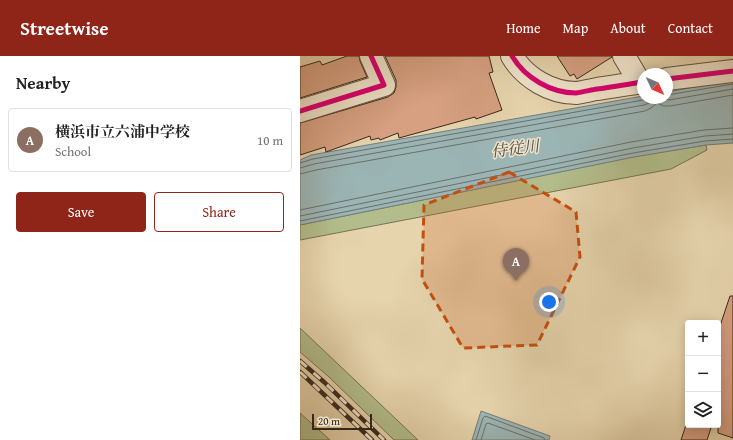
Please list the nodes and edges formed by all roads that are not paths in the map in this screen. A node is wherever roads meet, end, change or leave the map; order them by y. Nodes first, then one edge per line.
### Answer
1 (372, 56) edge
2 (512, 56) edge
3 (624, 56) edge
4 (733, 71) edge
5 (637, 76) edge
6 (673, 78) edge
7 (637, 83) edge
8 (300, 111) edge

1 - 8 street
2 - 7 street
3 - 5 street
4 - 6 street

